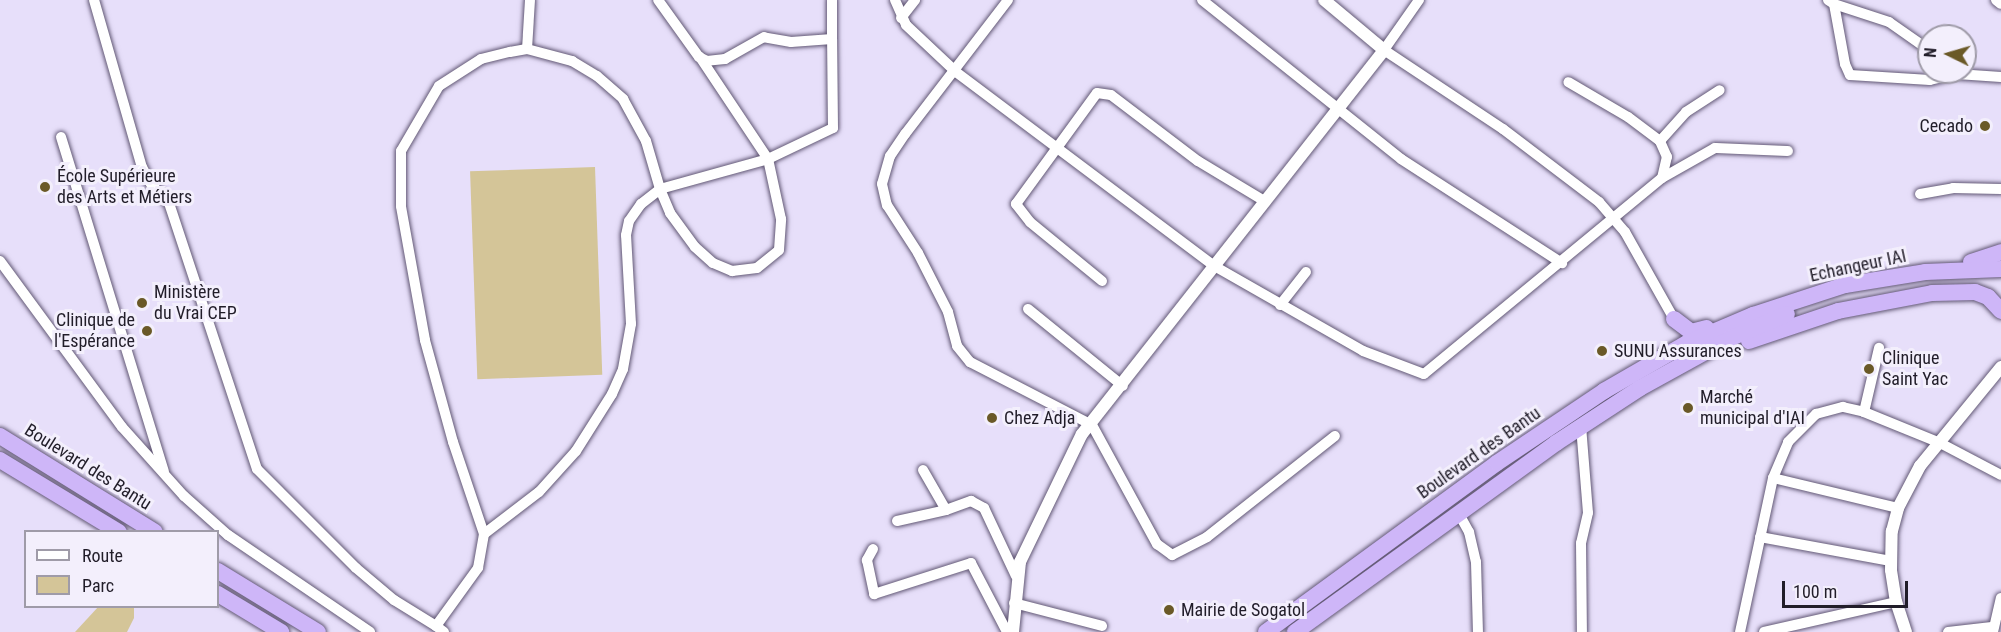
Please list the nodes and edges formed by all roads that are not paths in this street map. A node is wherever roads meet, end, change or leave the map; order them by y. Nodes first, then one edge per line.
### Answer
1 (94, 0) edge
2 (530, 0) edge
3 (658, 0) edge
4 (832, 0) edge
5 (895, 0) edge
6 (915, 0) edge
7 (1008, 0) edge
8 (1202, 0) edge
9 (1324, 0) edge
10 (1419, 0) edge
11 (1996, 0) edge
12 (1831, 2) edge
13 (2001, 4) edge
14 (901, 18) junction
15 (832, 39) junction
16 (1917, 42) edge
17 (527, 50) junction
18 (1384, 50) junction
19 (699, 57) junction
20 (956, 72) junction
21 (1977, 75) edge
22 (2001, 77) edge
23 (1917, 79) edge
24 (1568, 82) dead end
25 (1720, 90) dead end
26 (1338, 112) junction
27 (61, 137) dead end
28 (1660, 141) junction
29 (1055, 149) junction
30 (1788, 151) dead end
31 (768, 159) junction
32 (1662, 178) junction
33 (660, 189) junction
34 (2001, 189) edge
35 (1920, 194) dead end
36 (1266, 202) junction
37 (1615, 217) junction
38 (2001, 252) edge
39 (0, 261) edge
40 (1562, 263) junction
41 (1967, 263) junction
42 (1216, 267) junction
43 (2001, 267) edge
44 (1306, 272) dead end
45 (2001, 277) edge
46 (1102, 281) dead end
47 (2001, 291) edge
48 (1975, 292) junction
49 (1280, 304) junction
50 (1028, 309) dead end
51 (2001, 311) edge
52 (1674, 319) joint
53 (1727, 328) junction
54 (1701, 334) junction
55 (1879, 348) dead end
56 (2001, 367) edge
57 (1123, 386) junction
58 (1640, 388) junction
59 (1864, 412) junction
60 (1092, 425) junction
61 (1581, 426) junction
62 (154, 433) junction
63 (0, 436) edge
64 (1335, 436) dead end
65 (1940, 442) junction
66 (138, 446) junction
67 (0, 460) edge
68 (923, 470) dead end
69 (2001, 475) edge
70 (166, 478) junction
71 (1773, 478) junction
72 (1898, 508) junction
73 (946, 510) junction
74 (1459, 514) junction
75 (897, 521) dead end
76 (117, 530) edge
77 (153, 530) edge
78 (484, 534) junction
79 (1760, 537) junction
80 (873, 549) dead end
81 (1891, 561) junction
82 (219, 572) edge
83 (1016, 576) junction
84 (219, 595) edge
85 (2001, 598) edge
86 (1014, 603) junction
87 (1896, 603) junction
88 (1102, 626) dead end
89 (440, 629) edge
90 (1993, 630) edge
91 (1743, 631) edge
92 (281, 632) edge
93 (318, 632) edge
94 (370, 632) edge
95 (1007, 632) edge
96 (1013, 632) edge
97 (1266, 632) edge
98 (1295, 632) edge
99 (1478, 632) edge
100 (1582, 632) edge
101 (1764, 632) edge
102 (1906, 632) edge
103 (1948, 632) edge

1 - 89 street
2 - 17 street
3 - 19 street
4 - 15 street
5 - 14 street
6 - 14 street
7 - 20 street
8 - 26 street
9 - 18 street
10 - 18 street
11 - 13 street
12 - 16 street
12 - 23 street
14 - 20 street
15 - 19 street
15 - 31 street
17 - 33 street
17 - 78 street
18 - 26 street
18 - 37 street
19 - 31 street
20 - 29 street
20 - 60 street
21 - 22 street
24 - 28 street
25 - 28 street
26 - 36 street
26 - 40 street
27 - 62 street
28 - 32 street
29 - 36 street
29 - 42 street
29 - 46 street
30 - 32 street
31 - 33 street
31 - 33 street
32 - 37 street
33 - 78 street
34 - 35 street
36 - 42 street
37 - 40 street
37 - 52 street
38 - 41 highway
39 - 66 street
40 - 49 street
41 - 43 highway
41 - 53 highway
42 - 49 street
42 - 57 street
43 - 53 highway, Echangeur IAI
44 - 49 street
45 - 53 highway, Echangeur IAI
47 - 48 highway
48 - 51 highway
48 - 58 highway
50 - 57 street
52 - 54 highway
53 - 54 highway, Boulevard des Bantu
53 - 58 highway, Boulevard des Bantu
54 - 97 highway, Boulevard des Bantu
55 - 59 street
56 - 65 street
57 - 60 street
58 - 61 highway, Boulevard des Bantu
59 - 65 street
59 - 71 street
60 - 64 street
60 - 83 street
61 - 74 highway, Boulevard des Bantu
61 - 100 street
62 - 66 street
62 - 70 street
63 - 77 highway, Boulevard des Bantu
65 - 69 street
65 - 72 street
66 - 70 street
67 - 76 highway
68 - 73 street
70 - 94 street
71 - 72 street
71 - 79 street
72 - 81 street
73 - 75 street
73 - 83 street
74 - 98 highway, Boulevard des Bantu
74 - 99 street
78 - 89 street
79 - 81 street
79 - 91 street
80 - 95 street
81 - 87 street
82 - 93 highway
83 - 86 street
84 - 92 highway
85 - 90 street
86 - 88 street
86 - 96 street
87 - 101 street
87 - 102 street
90 - 103 street

